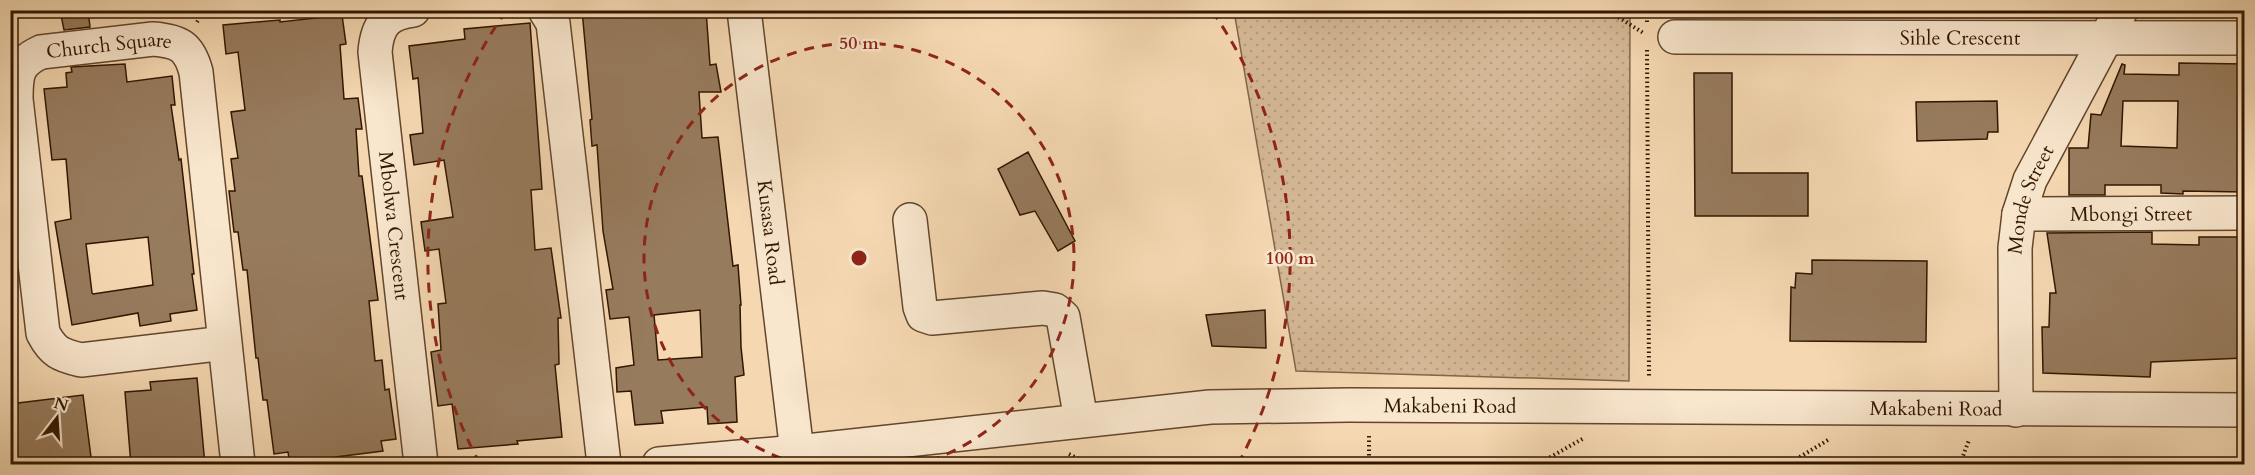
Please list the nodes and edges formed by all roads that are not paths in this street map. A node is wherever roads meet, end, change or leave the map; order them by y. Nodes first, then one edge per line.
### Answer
1 (413, 10) edge
2 (545, 10) edge
3 (744, 10) edge
4 (2114, 24) edge
5 (1661, 36) road end
6 (2244, 38) edge
7 (2244, 213) edge
8 (2019, 214) junction
9 (910, 220) dead end
10 (225, 343) junction
11 (2016, 410) junction
12 (2244, 410) edge
13 (1081, 420) junction
14 (797, 452) junction
15 (238, 465) edge
16 (421, 465) edge
17 (604, 465) edge
18 (659, 465) edge

1 - 16 street, Mbolwa Crescent
2 - 17 street
3 - 14 street, Kusasa Road
4 - 5 street, Sihle Crescent
4 - 6 street, Sihle Crescent
4 - 8 street, Monde Street
7 - 8 street, Mbongi Street
8 - 11 street, Monde Street
9 - 13 street
10 - 10 street, Church Square
10 - 15 street, Church Square
11 - 12 street, Makabeni Road
11 - 13 street, Makabeni Road
13 - 14 street, Makabeni Road
14 - 18 street, Makabeni Road

